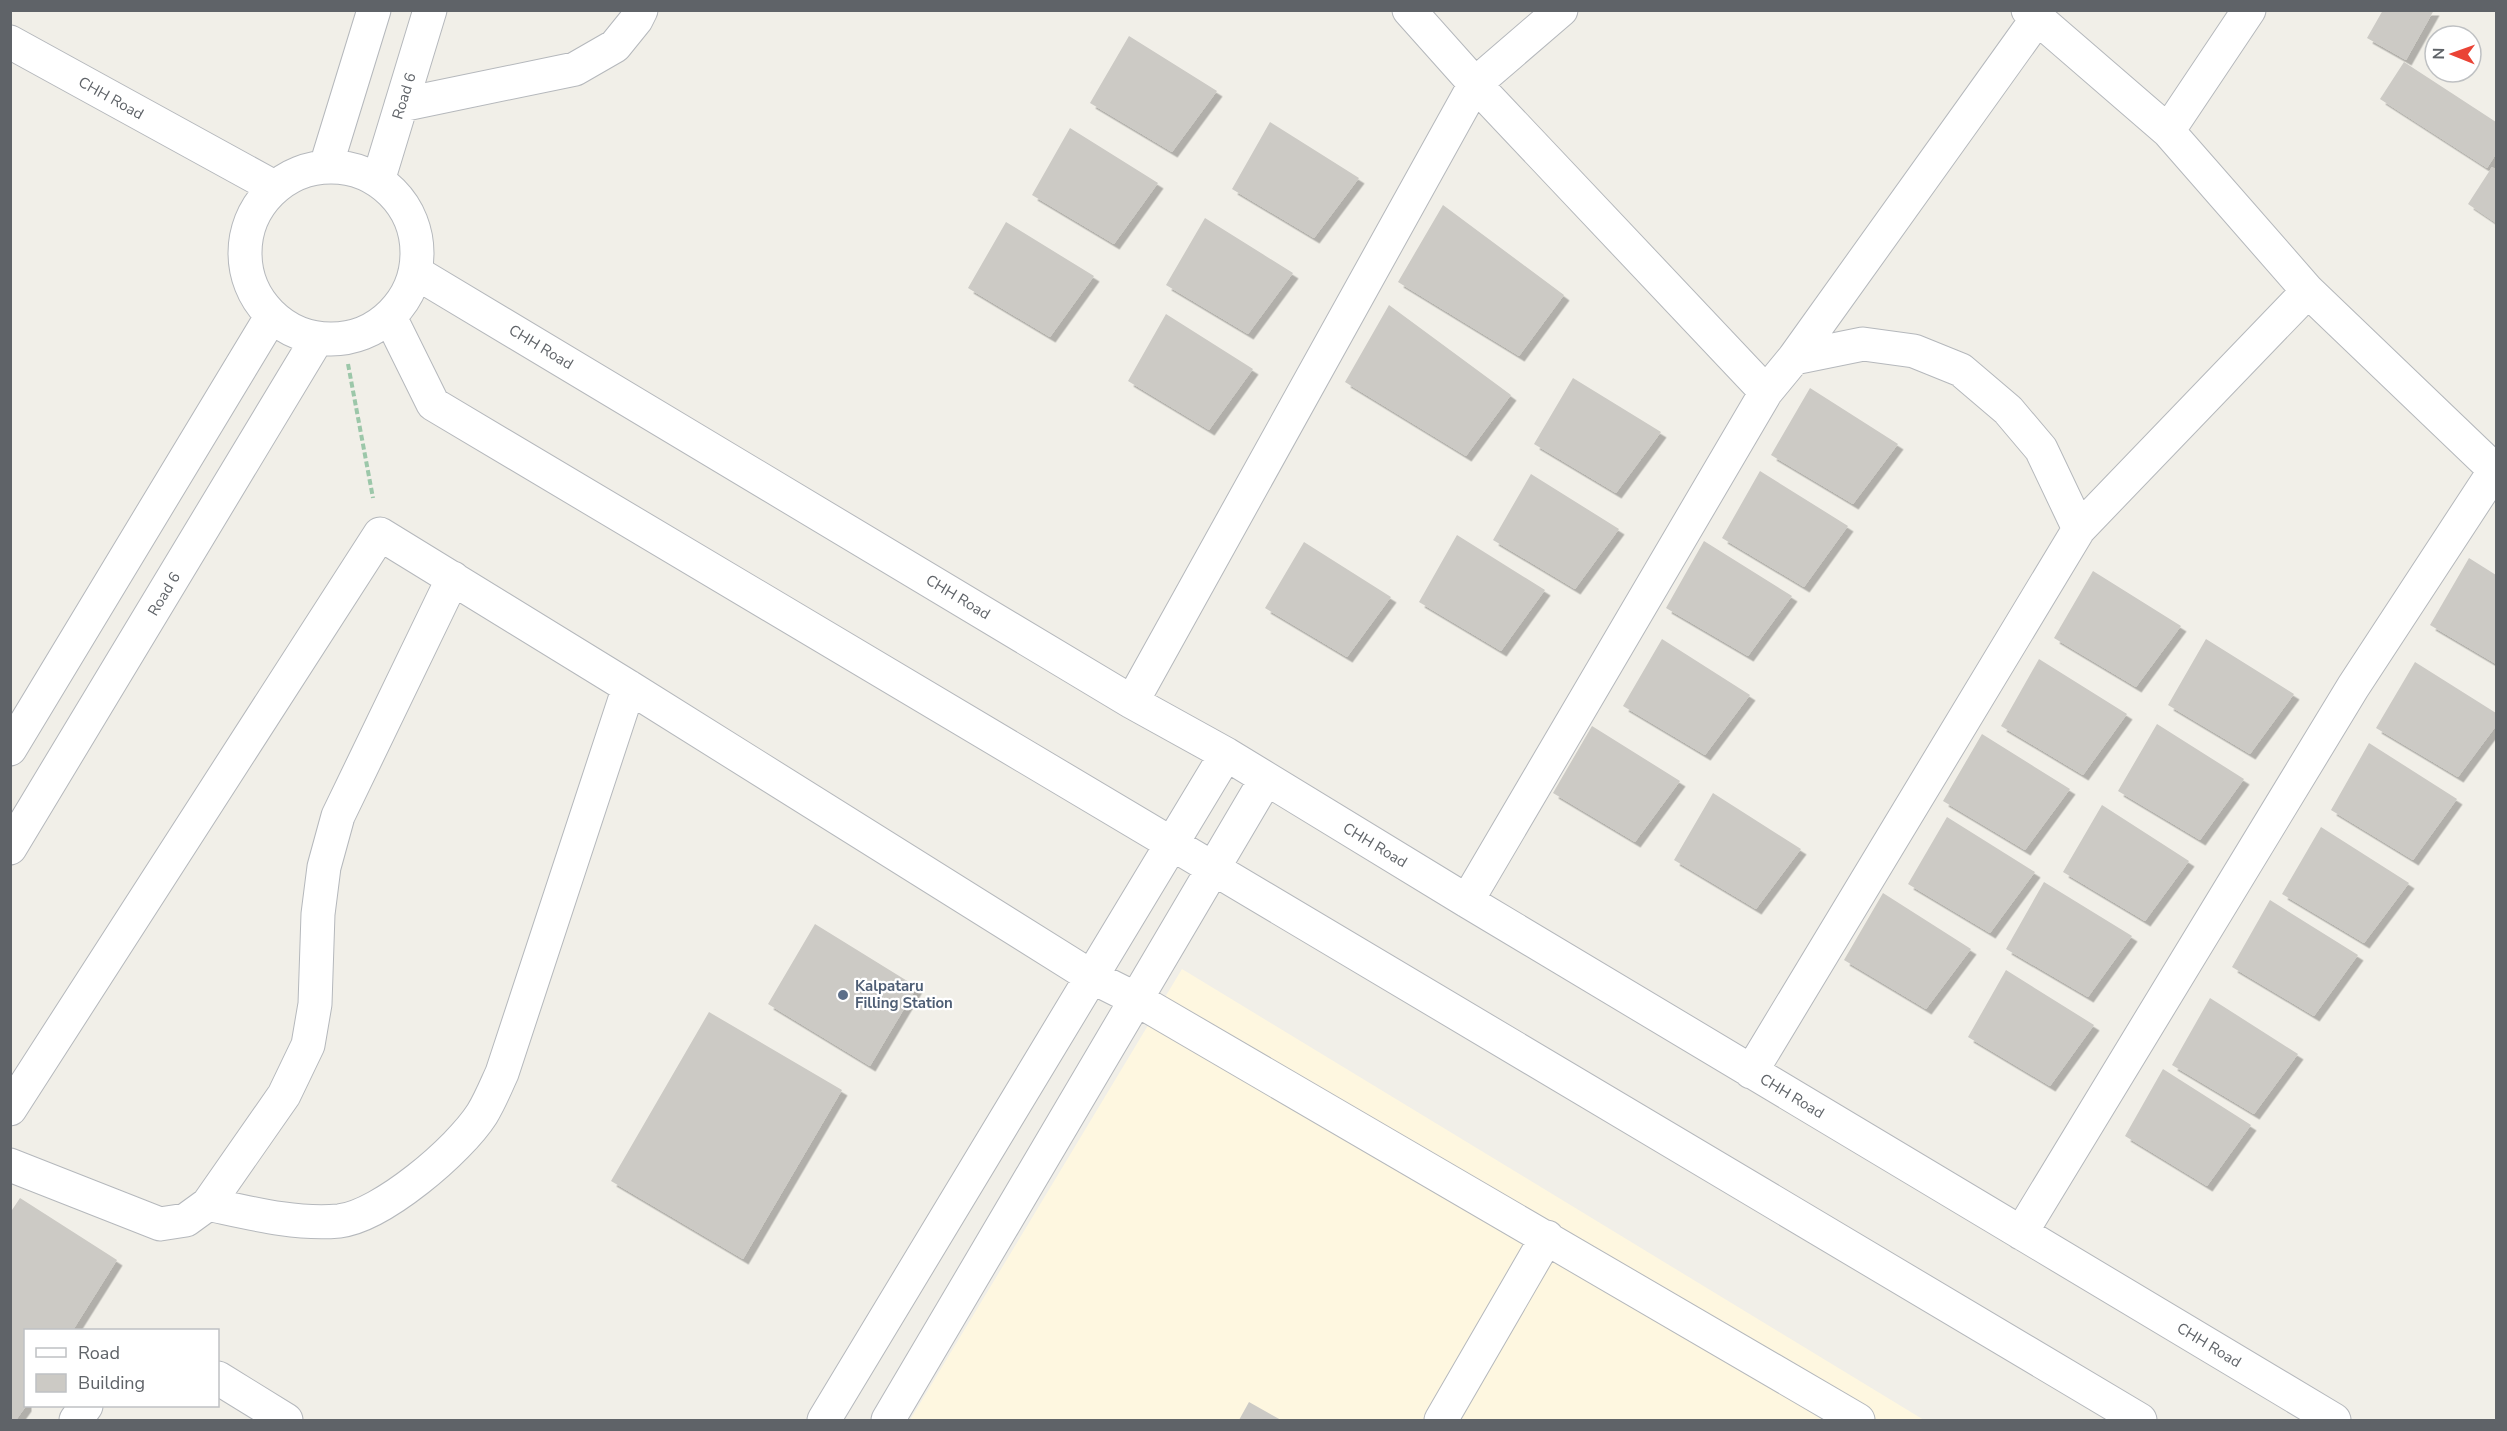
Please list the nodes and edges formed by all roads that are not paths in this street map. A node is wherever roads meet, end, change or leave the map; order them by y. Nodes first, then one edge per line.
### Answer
1 (374, 10) edge
2 (430, 10) edge
3 (641, 10) edge
4 (1409, 10) edge
5 (1561, 10) edge
6 (2249, 10) edge
7 (2032, 15) edge
8 (10, 42) edge
9 (1475, 84) junction
10 (401, 105) junction
11 (2168, 131) junction
12 (326, 166) junction
13 (378, 181) junction
14 (274, 188) junction
15 (415, 272) junction
16 (2308, 291) junction
17 (271, 317) junction
18 (390, 317) junction
19 (330, 339) junction
20 (1794, 358) junction
21 (1766, 392) junction
22 (2496, 470) edge
23 (2079, 529) junction
24 (453, 578) junction
25 (629, 687) junction
26 (1132, 702) junction
27 (10, 749) edge
28 (1226, 754) junction
29 (1266, 778) junction
30 (1172, 844) junction
31 (10, 848) edge
32 (1214, 868) junction
33 (1467, 902) junction
34 (1092, 977) junction
35 (1136, 999) junction
36 (1059, 1031) junction
37 (1102, 1057) junction
38 (1751, 1072) junction
39 (10, 1109) edge
40 (986, 1152) junction
41 (10, 1165) edge
42 (1031, 1178) junction
43 (208, 1204) junction
44 (2021, 1233) junction
45 (1547, 1237) junction
46 (219, 1379) edge
47 (85, 1407) edge
48 (76, 1420) edge
49 (286, 1420) edge
50 (824, 1420) edge
51 (888, 1420) edge
52 (1441, 1420) edge
53 (1858, 1420) edge
54 (2140, 1420) edge
55 (2334, 1420) edge

1 - 12 street
2 - 10 street, Road 6
3 - 10 street
4 - 9 street
5 - 9 street
6 - 11 street
7 - 11 street
7 - 20 street
8 - 14 street, CHH Road
9 - 21 street
9 - 26 street
10 - 13 street, Road 6
11 - 16 street
12 - 13 street
12 - 14 street
13 - 15 street
14 - 17 street
15 - 18 street
15 - 26 street, CHH Road
16 - 22 street
16 - 23 street
17 - 19 street
17 - 27 street
18 - 19 street
18 - 30 street
19 - 31 street, Road 6
20 - 21 street
20 - 23 street
21 - 33 street
22 - 44 street
23 - 38 street
24 - 25 street
24 - 39 street
24 - 43 street
25 - 34 street
25 - 43 street
26 - 28 street, CHH Road
28 - 29 street, CHH Road
28 - 30 street
29 - 32 street
29 - 33 street, CHH Road
30 - 32 street
30 - 34 street
32 - 35 street
32 - 54 street
33 - 38 street, CHH Road
34 - 35 street
34 - 36 street
35 - 37 street
35 - 45 street
36 - 37 street
36 - 40 street
37 - 42 street
38 - 44 street, CHH Road
40 - 42 street
40 - 50 street
41 - 43 street
42 - 51 street
44 - 55 street, CHH Road
45 - 52 street
45 - 53 street
46 - 49 street
47 - 48 street

